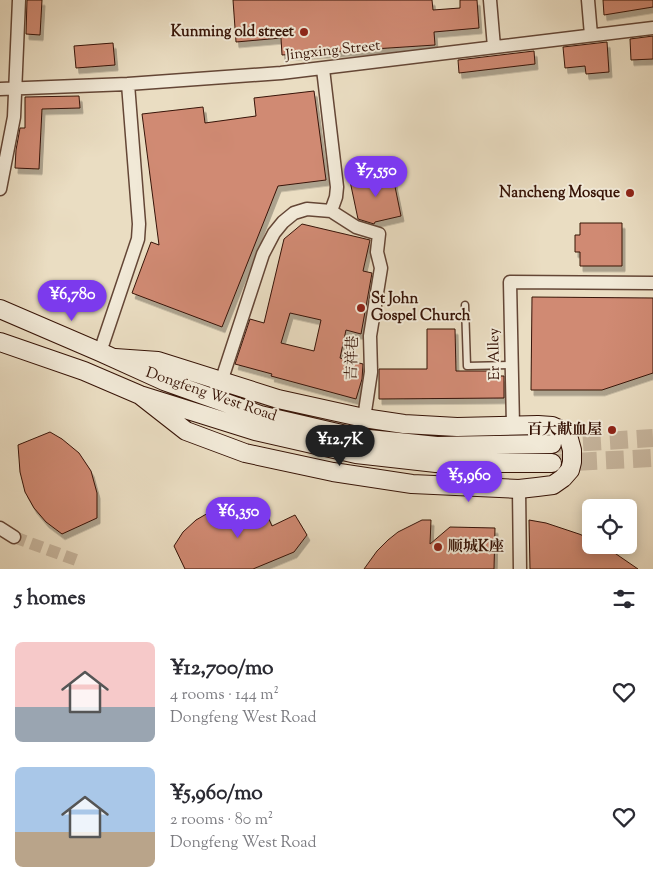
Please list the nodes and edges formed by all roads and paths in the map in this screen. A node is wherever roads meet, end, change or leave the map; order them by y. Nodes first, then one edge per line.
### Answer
1 (19, 0) edge
2 (490, 0) edge
3 (588, 0) edge
4 (653, 28) edge
5 (591, 35) junction
6 (494, 47) junction
7 (323, 69) junction
8 (128, 84) junction
9 (0, 89) edge
10 (15, 89) junction
11 (0, 188) edge
12 (331, 211) junction
13 (653, 284) edge
14 (465, 305) dead end
15 (0, 309) edge
16 (2, 347) edge
17 (107, 355) junction
18 (511, 365) junction
19 (221, 382) junction
20 (140, 395) junction
21 (364, 418) junction
22 (513, 426) junction
23 (552, 444) tunnel mouth
24 (552, 463) tunnel mouth
25 (519, 489) junction
26 (0, 528) edge
27 (14, 537) tunnel mouth
28 (520, 569) edge

1 - 10 street
2 - 6 street
3 - 5 street
4 - 5 street, Jingxing Street
5 - 6 street, Jingxing Street
6 - 7 street, Jingxing Street
7 - 8 street, Jingxing Street
7 - 12 street
8 - 10 street, Jingxing Street
8 - 17 street
9 - 10 street, Jingxing Street
10 - 11 street
12 - 19 street
12 - 21 street, 吉祥巷
13 - 18 street, Er Alley
14 - 18 lane
15 - 17 main road, Dongfeng West Road
16 - 20 main road, Dongfeng West Road
17 - 19 main road
17 - 23 main road, Dongfeng West Road
18 - 22 street, Er Alley
19 - 21 main road
20 - 24 main road, Dongfeng West Road
20 - 25 main road
21 - 22 main road
22 - 25 main road
25 - 28 street
26 - 27 street

